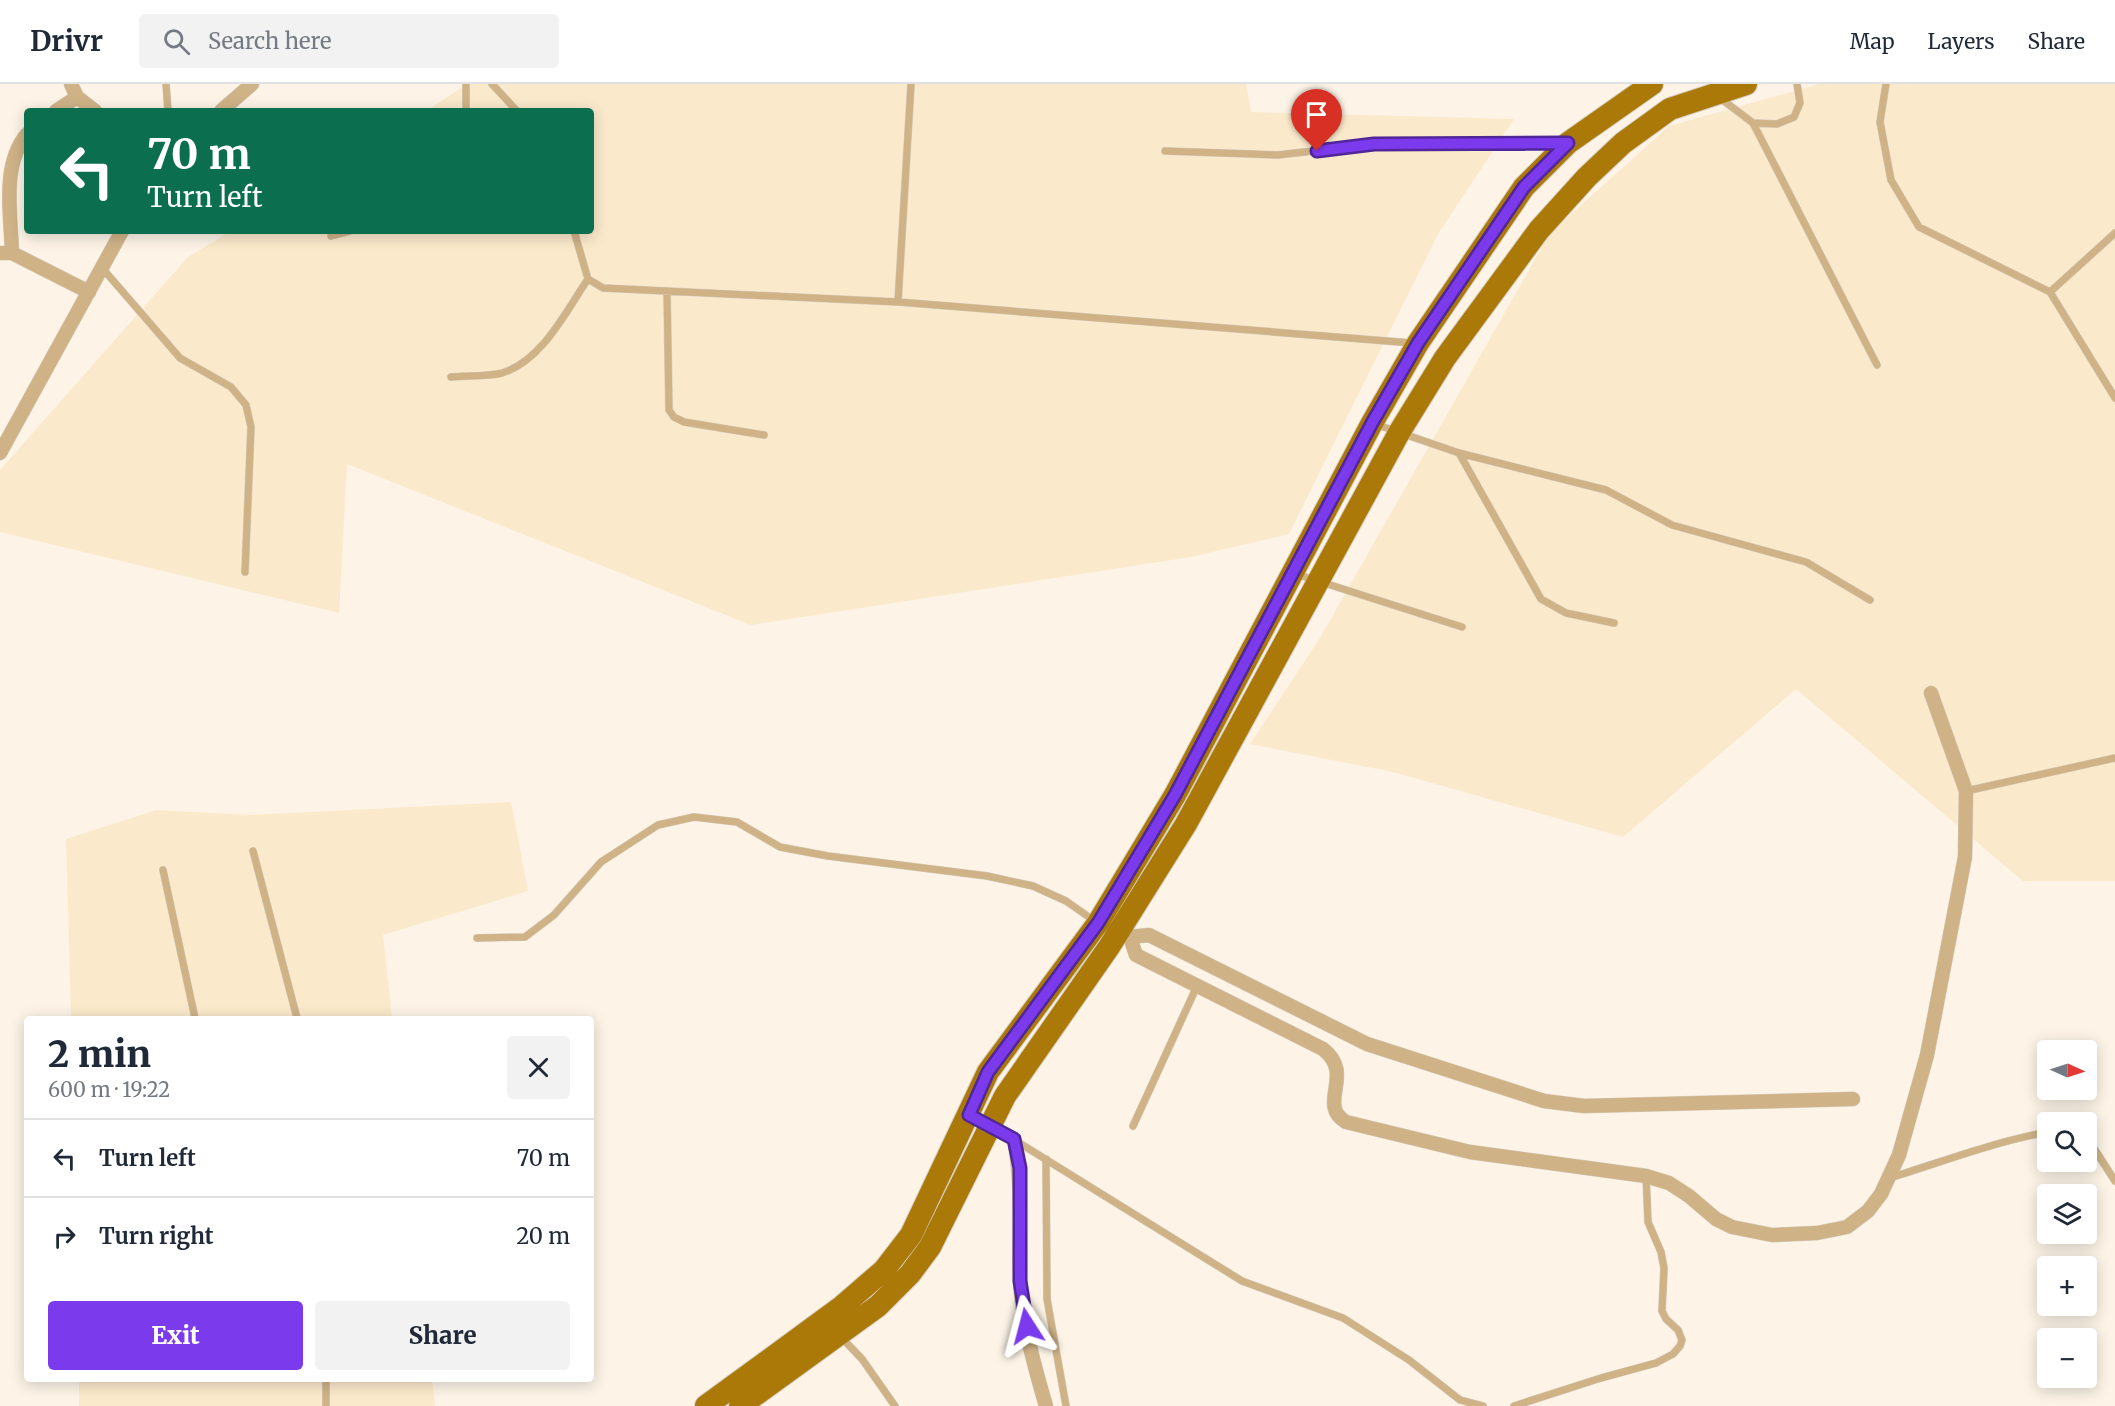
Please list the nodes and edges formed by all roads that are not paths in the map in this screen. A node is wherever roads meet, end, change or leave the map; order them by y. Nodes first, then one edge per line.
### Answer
1 (70, 84) edge
2 (166, 84) edge
3 (235, 84) edge
4 (252, 84) edge
5 (466, 84) edge
6 (492, 84) edge
7 (912, 84) edge
8 (1652, 84) edge
9 (1746, 84) edge
10 (1797, 84) edge
11 (1886, 84) edge
12 (1711, 91) junction
13 (77, 98) junction
14 (235, 99) junction
15 (61, 108) edge
16 (91, 108) edge
17 (168, 108) edge
18 (224, 108) edge
19 (466, 108) edge
20 (514, 108) edge
21 (1754, 123) junction
22 (24, 138) edge
23 (1568, 143) junction
24 (1165, 151) dead end
25 (2115, 233) edge
26 (120, 234) edge
27 (339, 234) edge
28 (575, 234) edge
29 (331, 236) dead end
30 (6, 253) edge
31 (103, 269) junction
32 (588, 279) junction
33 (667, 291) junction
34 (88, 292) junction
35 (2050, 292) junction
36 (898, 302) junction
37 (1418, 343) junction
38 (1877, 365) dead end
39 (451, 377) dead end
40 (2114, 394) edge
41 (1372, 423) junction
42 (1400, 431) junction
43 (765, 435) dead end
44 (0, 453) edge
45 (1460, 453) junction
46 (245, 572) dead end
47 (1292, 573) junction
48 (1319, 580) junction
49 (1870, 600) dead end
50 (1614, 623) dead end
51 (1462, 627) dead end
52 (1932, 693) dead end
53 (2115, 758) edge
54 (1966, 791) junction
55 (253, 851) dead end
56 (163, 870) dead end
57 (1116, 931) junction
58 (477, 938) dead end
59 (1197, 986) junction
60 (195, 1016) edge
61 (296, 1016) edge
62 (1853, 1099) dead end
63 (979, 1121) junction
64 (1133, 1126) dead end
65 (2037, 1134) edge
66 (1014, 1139) junction
67 (2097, 1153) edge
68 (1046, 1159) junction
69 (1646, 1176) junction
70 (1889, 1178) junction
71 (2115, 1181) edge
72 (832, 1328) junction
73 (326, 1382) edge
74 (327, 1406) edge
75 (706, 1406) edge
76 (740, 1406) edge
77 (895, 1406) edge
78 (1046, 1406) edge
79 (1066, 1406) edge
80 (1483, 1406) edge
81 (1514, 1406) edge

1 - 13 street
2 - 17 lane
3 - 14 street
4 - 14 street
5 - 19 lane
6 - 20 lane
7 - 36 lane
8 - 23 main road
9 - 12 main road
10 - 21 lane
11 - 35 lane
12 - 21 lane
12 - 42 main road
13 - 15 street
13 - 16 street
14 - 18 street
21 - 38 lane
22 - 30 street
23 - 24 lane
23 - 37 main road
25 - 35 lane
26 - 31 street
27 - 29 lane
28 - 32 lane
30 - 34 street
31 - 34 street
31 - 46 lane
32 - 33 lane
32 - 39 lane
33 - 36 lane
33 - 43 lane
34 - 44 street
35 - 40 lane
36 - 37 lane
37 - 41 main road
41 - 42 lane
41 - 47 main road
42 - 45 lane
42 - 48 main road
45 - 49 lane
45 - 50 lane
47 - 48 lane
47 - 57 main road
48 - 51 lane
48 - 57 main road
52 - 54 street
53 - 54 lane
54 - 70 street
55 - 61 lane
56 - 60 lane
57 - 58 lane
57 - 59 street
57 - 62 street
57 - 63 main road
59 - 64 lane
59 - 69 street
63 - 66 street
63 - 72 main road
65 - 70 lane
66 - 68 lane
66 - 78 street
67 - 71 lane
68 - 79 lane
68 - 80 lane
69 - 70 street
69 - 81 lane
72 - 75 main road
72 - 76 main road
72 - 77 lane
73 - 74 lane

